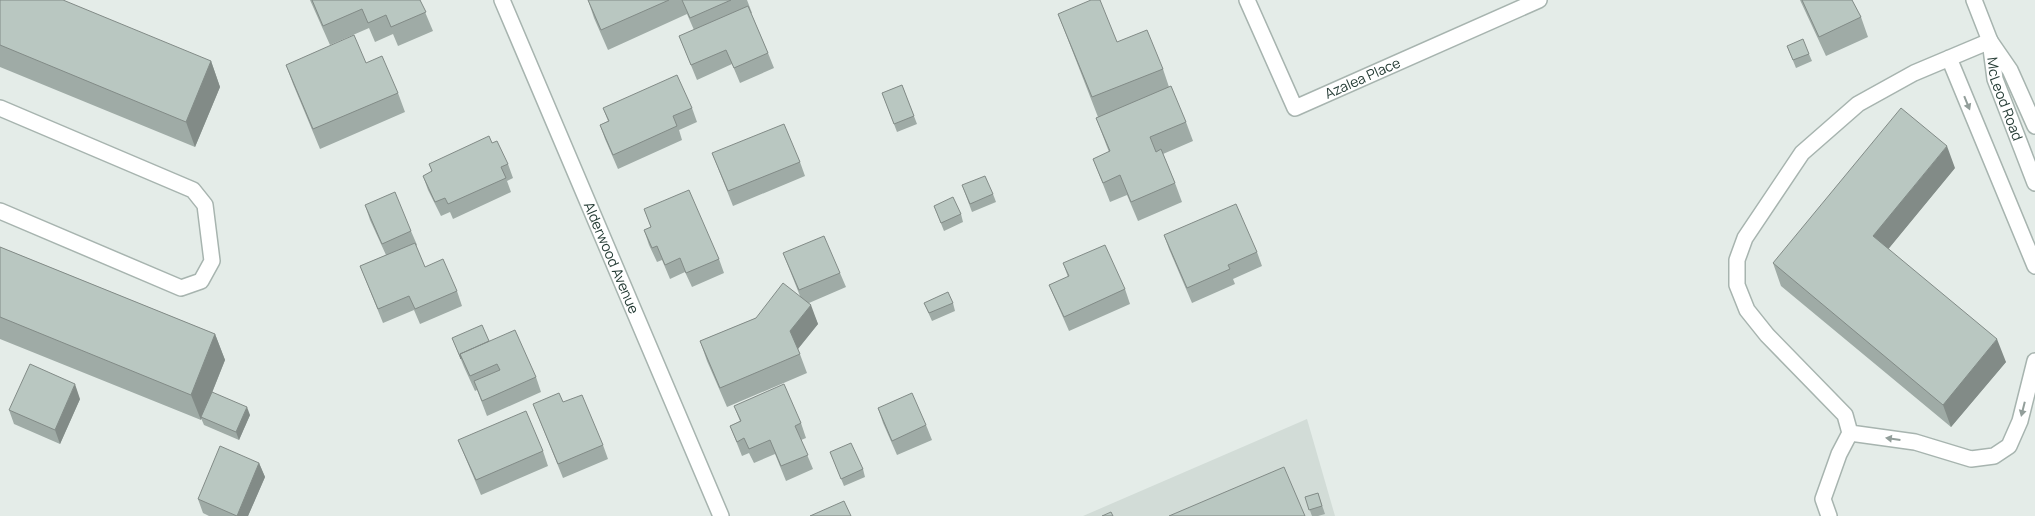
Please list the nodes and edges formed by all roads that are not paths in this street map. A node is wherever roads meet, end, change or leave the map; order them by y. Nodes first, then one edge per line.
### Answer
1 (502, 0) edge
2 (1247, 0) edge
3 (1538, 0) edge
4 (1974, 0) edge
5 (1990, 41) junction
6 (1949, 58) junction
7 (0, 108) edge
8 (2035, 126) edge
9 (2035, 183) edge
10 (0, 211) edge
11 (2035, 266) edge
12 (2035, 361) edge
13 (1850, 433) junction
14 (721, 516) edge
15 (1829, 516) edge

1 - 14 street, Alderwood Avenue
2 - 3 street, Azalea Place
4 - 5 street, McLeod Road
5 - 6 street
5 - 8 street, McLeod Road
5 - 9 street, McLeod Road
6 -> 11 street
6 - 13 street
7 - 10 street
12 -> 13 street
13 - 15 street

